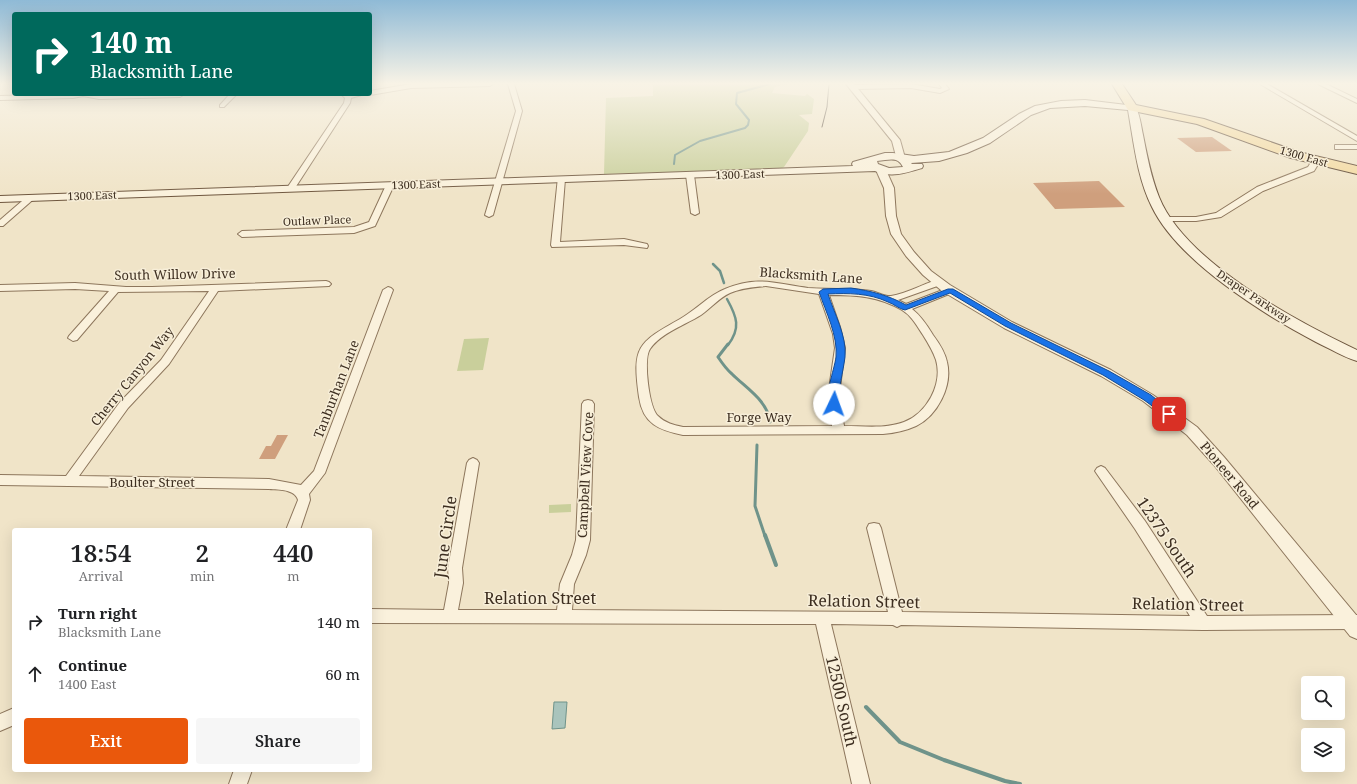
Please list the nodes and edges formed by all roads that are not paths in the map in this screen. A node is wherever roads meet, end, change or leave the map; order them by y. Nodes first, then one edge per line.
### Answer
1 (335, 121) edge
2 (516, 121) edge
3 (879, 121) edge
4 (1016, 121) edge
5 (1135, 121) edge
6 (1198, 121) edge
7 (1326, 121) edge
8 (892, 137) junction
9 (1357, 139) edge
10 (1338, 147) dead end
11 (1357, 147) edge
12 (1316, 161) junction
13 (878, 163) junction
14 (901, 164) junction
15 (1357, 170) edge
16 (690, 175) junction
17 (562, 179) junction
18 (499, 182) junction
19 (390, 185) junction
20 (291, 188) junction
21 (889, 188) junction
22 (32, 197) junction
23 (0, 199) edge
24 (695, 213) dead end
25 (490, 215) dead end
26 (1164, 219) junction
27 (0, 224) edge
28 (242, 234) dead end
29 (644, 246) dead end
30 (326, 284) dead end
31 (945, 286) junction
32 (216, 287) junction
33 (0, 288) edge
34 (116, 289) junction
35 (388, 290) dead end
36 (823, 292) junction
37 (890, 300) junction
38 (905, 308) junction
39 (73, 338) dead end
40 (1357, 356) edge
41 (588, 404) dead end
42 (666, 427) joint
43 (839, 430) junction
44 (473, 463) dead end
45 (1101, 471) dead end
46 (0, 480) edge
47 (69, 481) junction
48 (302, 493) junction
49 (294, 528) edge
50 (874, 528) dead end
51 (372, 616) edge
52 (450, 616) junction
53 (564, 616) junction
54 (822, 618) junction
55 (897, 620) junction
56 (1203, 623) junction
57 (1355, 625) edge
58 (12, 717) edge
59 (0, 723) edge
60 (242, 772) edge
61 (238, 784) edge
62 (861, 784) edge

1 - 20 street
2 - 18 street
3 - 8 street
4 - 14 main road, 1300 East
5 - 26 main road, Draper Parkway
6 - 12 main road, 1300 East
7 - 9 street
8 - 13 street
8 - 14 street
10 - 11 street
12 - 15 main road, 1300 East
12 - 26 street
13 - 14 main road
13 - 14 main road
13 - 16 main road, 1300 East
13 - 21 street, Pioneer Road
14 - 21 street
16 - 17 main road, 1300 East
16 - 24 street
17 - 18 main road, 1300 East
17 - 29 street
18 - 19 main road, 1300 East
18 - 25 street
19 - 20 main road, 1300 East
19 - 28 street, Outlaw Place
20 - 22 main road, 1300 East
21 - 31 street, Pioneer Road
22 - 23 main road, 1300 East
22 - 27 street
26 - 40 main road, Draper Parkway
30 - 32 street, South Willow Drive
31 - 37 street
31 - 38 street
31 - 57 street, Pioneer Road
32 - 34 street, South Willow Drive
32 - 47 street, Cherry Canyon Way
33 - 34 street, South Willow Drive
34 - 39 street
35 - 48 street, Tanburhan Lane
36 - 37 street, Blacksmith Lane
36 - 42 street, Blacksmith Lane
36 - 43 street
37 - 38 street, Forge Way
38 - 43 street, Forge Way
41 - 53 street, Campbell View Cove
42 - 43 street, Forge Way
44 - 52 street, June Circle
45 - 56 street, 12375 South
46 - 47 street, Boulter Street
47 - 48 street, Boulter Street
48 - 49 street
50 - 55 street
51 - 52 street, Relation Street
52 - 53 street, Relation Street
53 - 54 street, Relation Street
54 - 55 street, Relation Street
54 - 62 street, 12500 South
55 - 56 street, Relation Street
56 - 57 street, Relation Street
58 - 59 street
60 - 61 street

